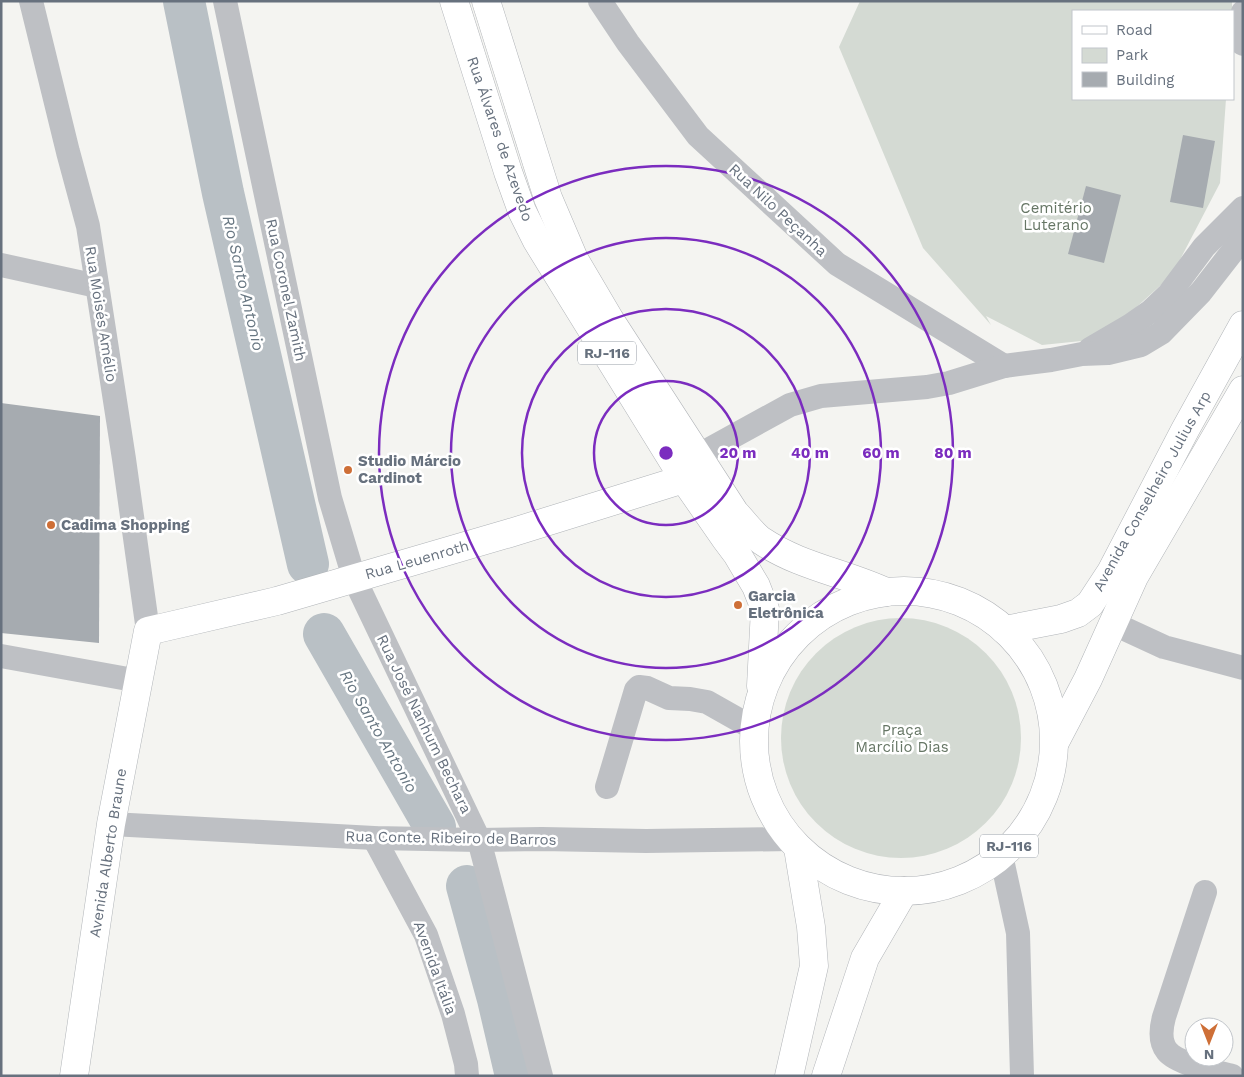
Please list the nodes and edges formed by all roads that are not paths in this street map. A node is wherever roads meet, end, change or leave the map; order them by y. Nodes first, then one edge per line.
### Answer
1 (31, 1) edge
2 (224, 1) edge
3 (454, 1) edge
4 (486, 1) edge
5 (600, 1) edge
6 (1243, 12) edge
7 (1243, 44) edge
8 (1243, 208) edge
9 (1243, 238) edge
10 (1, 265) edge
11 (97, 286) junction
12 (1243, 325) edge
13 (1082, 354) junction
14 (1004, 366) junction
15 (1243, 390) edge
16 (699, 455) junction
17 (684, 479) junction
18 (341, 581) junction
19 (886, 592) junction
20 (1112, 623) junction
21 (1006, 630) junction
22 (148, 631) junction
23 (1, 656) edge
24 (1243, 668) edge
25 (139, 681) junction
26 (761, 693) junction
27 (753, 728) junction
28 (1055, 742) junction
29 (607, 788) dead end
30 (111, 824) junction
31 (374, 838) junction
32 (479, 840) junction
33 (795, 843) junction
34 (1001, 855) junction
35 (904, 890) junction
36 (1205, 892) dead end
37 (74, 1076) edge
38 (467, 1076) edge
39 (541, 1076) edge
40 (789, 1076) edge
41 (826, 1076) edge
42 (1022, 1076) edge
43 (1232, 1076) edge

1 - 11 street, Rua Moisés Amélio
2 - 18 street, Rua Coronel Zamith
3 - 17 main road, Rua Álvares de Azevedo / RJ-116
4 - 16 main road, Rua Álvares de Azevedo / RJ-116
5 - 14 street, Rua Nilo Peçanha
6 - 7 street
8 - 13 street
9 - 13 street
10 - 11 street
11 - 22 street, Rua Moisés Amélio
12 - 21 main road, Avenida Conselheiro Julius Arp
13 - 14 street
14 - 16 street
15 - 20 main road, Avenida Conselheiro Julius Arp
16 - 19 main road, Rua Álvares de Azevedo / RJ-116
17 - 18 main road, Rua Leuenroth
17 - 26 main road, Rua Álvares de Azevedo / RJ-116
18 - 22 main road, Rua Leuenroth
18 - 32 street, Rua José Nanhum Bechara
19 - 21 main road, RJ-116
19 - 26 main road, RJ-116
20 - 24 street
20 - 28 main road, Avenida Conselheiro Julius Arp
21 - 28 main road, RJ-116
22 - 25 main road, Avenida Alberto Braune
23 - 25 street
25 - 30 main road, Avenida Alberto Braune
26 - 27 main road, RJ-116
27 - 29 street
27 - 33 main road, RJ-116
28 - 34 main road, RJ-116
30 - 31 street, Rua Conte. Ribeiro de Barros
30 - 37 main road, Avenida Alberto Braune
31 - 32 street, Rua Conte. Ribeiro de Barros
31 - 38 street, Avenida Itália
32 - 33 street, Rua Conte. Ribeiro de Barros
32 - 39 street, Rua José Nanhum Bechara
33 - 35 main road, RJ-116
33 - 40 main road, RJ-116
34 - 35 main road, RJ-116
34 - 42 street
35 - 41 main road
36 - 43 street

